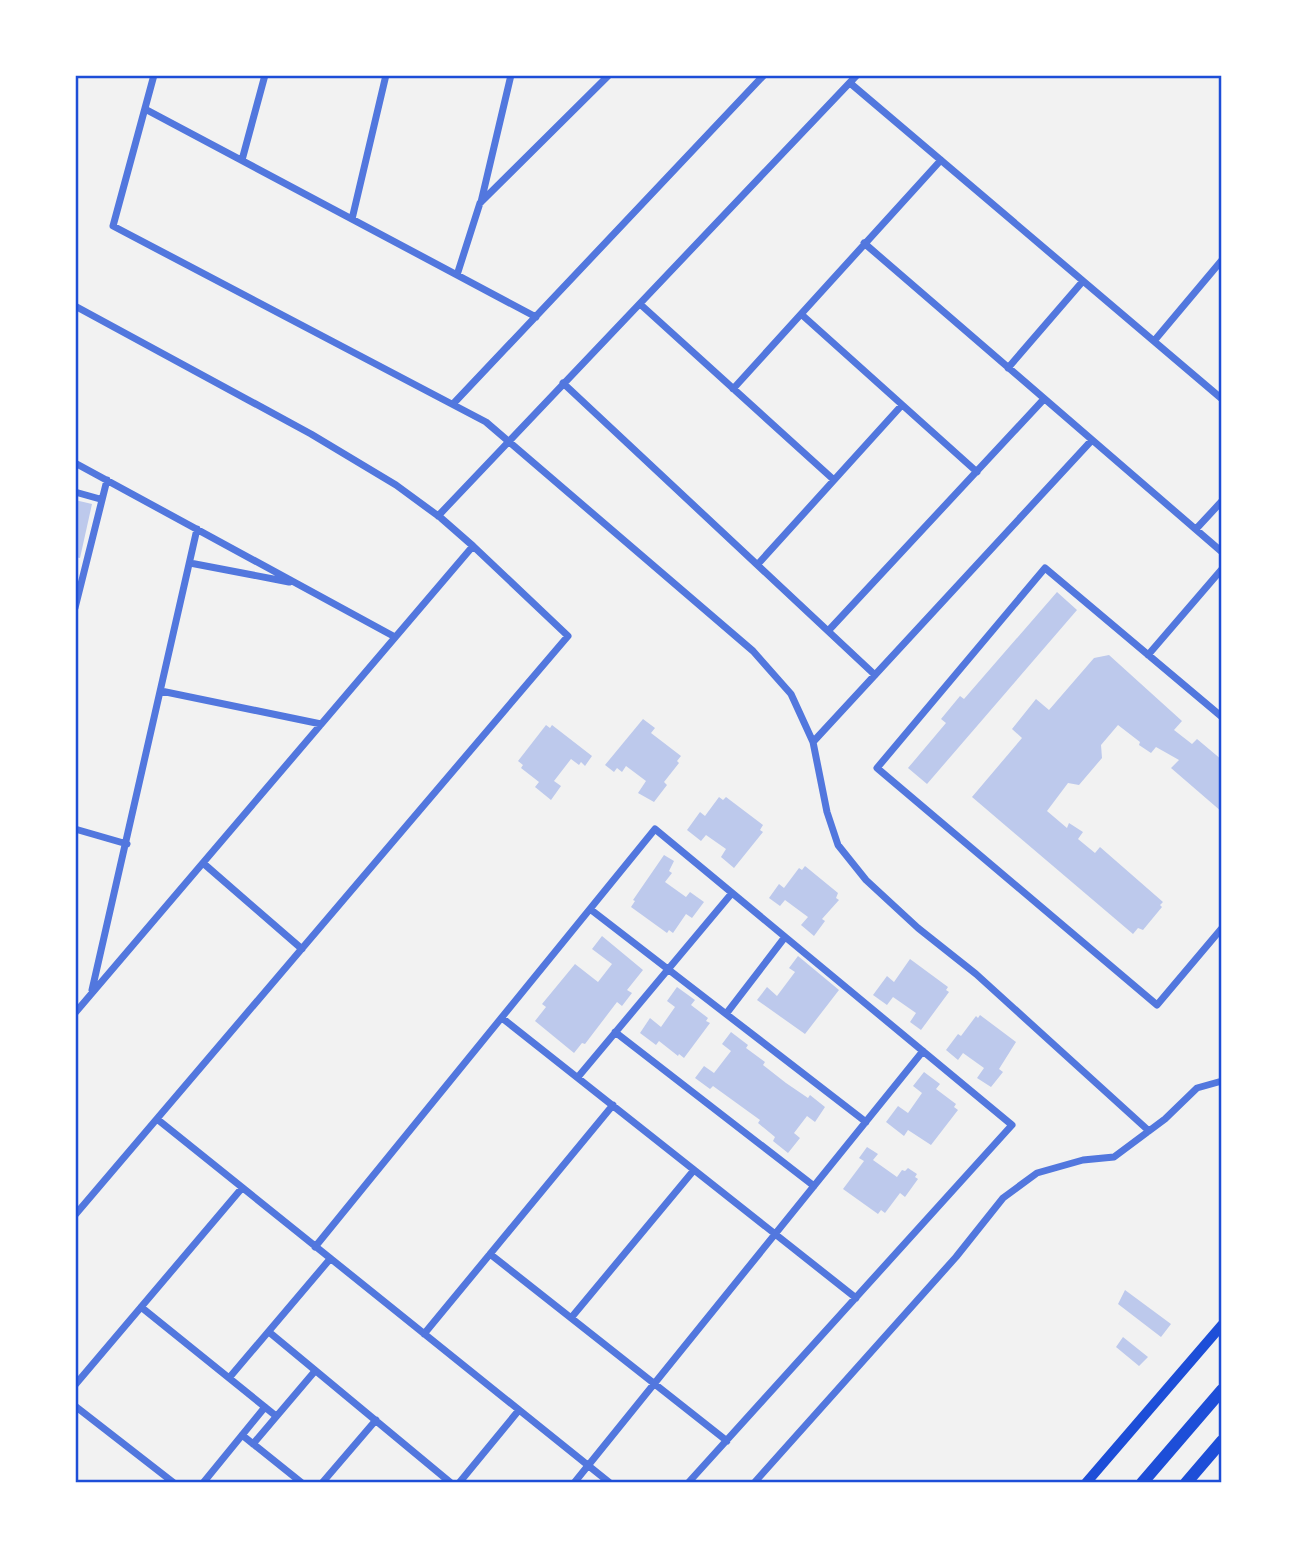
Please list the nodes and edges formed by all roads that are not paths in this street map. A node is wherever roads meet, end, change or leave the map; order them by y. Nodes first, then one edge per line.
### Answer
1 (154, 75) edge
2 (265, 75) edge
3 (386, 75) edge
4 (511, 75) edge
5 (609, 75) edge
6 (764, 75) edge
7 (857, 75) edge
8 (849, 83) junction
9 (145, 109) junction
10 (242, 160) junction
11 (941, 160) junction
12 (480, 203) junction
13 (352, 219) junction
14 (864, 243) junction
15 (1222, 260) edge
16 (457, 275) junction
17 (1083, 281) junction
18 (640, 304) junction
19 (75, 306) edge
20 (801, 314) junction
21 (536, 317) junction
22 (1154, 341) junction
23 (1009, 368) junction
24 (563, 383) junction
25 (733, 389) junction
26 (1222, 399) edge
27 (1044, 400) junction
28 (453, 404) junction
29 (902, 405) junction
30 (509, 440) junction
31 (1092, 440) junction
32 (75, 463) edge
33 (977, 472) junction
34 (107, 480) junction
35 (834, 480) junction
36 (75, 492) edge
37 (100, 499) junction
38 (1222, 501) edge
39 (438, 516) junction
40 (197, 529) junction
41 (1196, 530) junction
42 (472, 546) junction
43 (1222, 552) edge
44 (190, 563) junction
45 (758, 564) junction
46 (1222, 569) edge
47 (298, 584) junction
48 (75, 608) edge
49 (829, 630) junction
50 (395, 637) junction
51 (1148, 655) junction
52 (875, 675) junction
53 (162, 691) junction
54 (1222, 717) edge
55 (321, 724) junction
56 (813, 742) junction
57 (75, 829) edge
58 (127, 844) junction
59 (203, 863) junction
60 (732, 893) junction
61 (590, 909) junction
62 (1222, 928) edge
63 (785, 937) junction
64 (302, 948) junction
65 (668, 970) junction
66 (91, 994) junction
67 (75, 1013) edge
68 (726, 1014) junction
69 (502, 1018) junction
70 (615, 1032) junction
71 (923, 1051) junction
72 (578, 1077) junction
73 (1222, 1081) edge
74 (613, 1105) junction
75 (156, 1119) junction
76 (866, 1122) junction
77 (1149, 1131) junction
78 (694, 1170) junction
79 (814, 1186) junction
80 (242, 1188) junction
81 (75, 1215) edge
82 (775, 1235) junction
83 (315, 1247) junction
84 (490, 1254) junction
85 (330, 1259) junction
86 (856, 1298) junction
87 (141, 1307) junction
88 (571, 1318) junction
89 (1222, 1325) edge
90 (268, 1332) junction
91 (424, 1334) junction
92 (315, 1371) junction
93 (229, 1378) junction
94 (654, 1384) junction
95 (75, 1385) edge
96 (1222, 1390) edge
97 (75, 1405) edge
98 (265, 1407) junction
99 (519, 1410) junction
100 (276, 1416) junction
101 (376, 1420) junction
102 (242, 1435) junction
103 (727, 1441) junction
104 (1222, 1441) edge
105 (253, 1444) junction
106 (588, 1465) junction
107 (174, 1483) edge
108 (203, 1483) edge
109 (302, 1483) edge
110 (322, 1483) edge
111 (451, 1483) edge
112 (459, 1483) edge
113 (574, 1483) edge
114 (610, 1483) edge
115 (688, 1483) edge
116 (754, 1483) edge
117 (1086, 1483) edge
118 (1142, 1483) edge
119 (1186, 1483) edge

1 - 9 street
2 - 10 street
3 - 13 street
4 - 12 street
5 - 12 street
6 - 21 street
7 - 8 street
8 - 11 street
8 - 18 street
9 - 10 street
9 - 28 street
10 - 13 street
11 - 14 street
11 - 17 street
12 - 16 street
13 - 16 street
14 - 20 street
14 - 23 street
15 - 22 street
16 - 21 street
17 - 22 street
17 - 23 street
18 - 24 street
18 - 25 street
19 - 39 street
20 - 25 street
20 - 29 street
21 - 28 street
22 - 26 street
23 - 27 street
24 - 30 street
24 - 45 street
25 - 35 street
27 - 31 street
27 - 33 street
28 - 30 street
29 - 33 street
29 - 35 street
30 - 39 street
30 - 56 street
31 - 41 street
31 - 52 street
32 - 34 street
33 - 49 street
34 - 37 street
34 - 40 street
35 - 45 street
36 - 37 street
37 - 48 street
38 - 41 street
39 - 42 street
40 - 44 street
40 - 47 street
41 - 43 street
42 - 50 street
42 - 64 street
44 - 47 street
44 - 53 street
45 - 49 street
46 - 51 street
47 - 50 street
49 - 52 street
50 - 55 street
51 - 54 street
51 - 62 street
52 - 56 street
53 - 55 street
53 - 58 street
55 - 59 street
56 - 77 street
57 - 58 street
58 - 66 street
59 - 64 street
59 - 66 street
60 - 61 street
60 - 63 street
60 - 65 street
61 - 65 street
61 - 69 street
63 - 68 street
63 - 71 street
64 - 75 street
65 - 68 street
65 - 70 street
66 - 67 street
68 - 76 street
69 - 72 street
69 - 83 street
70 - 72 street
70 - 79 street
71 - 76 street
71 - 86 street
72 - 74 street
73 - 77 street
74 - 78 street
74 - 84 street
75 - 80 street
75 - 81 street
76 - 79 street
77 - 116 street
78 - 82 street
78 - 88 street
79 - 82 street
80 - 83 street
80 - 87 street
82 - 86 street
82 - 94 street
83 - 85 street
84 - 88 street
84 - 91 street
85 - 90 street
85 - 91 street
86 - 103 street
87 - 93 street
87 - 95 street
88 - 94 street
89 - 117 main road
90 - 92 street
90 - 93 street
91 - 99 street
92 - 100 street
92 - 101 street
93 - 98 street
94 - 103 street
94 - 106 street
96 - 118 highway
97 - 107 street
98 - 100 street
98 - 102 street
99 - 106 street
99 - 112 street
100 - 105 street
101 - 110 street
101 - 111 street
102 - 105 street
102 - 108 street
103 - 115 street
104 - 119 highway
105 - 109 street
106 - 113 street
106 - 114 street

